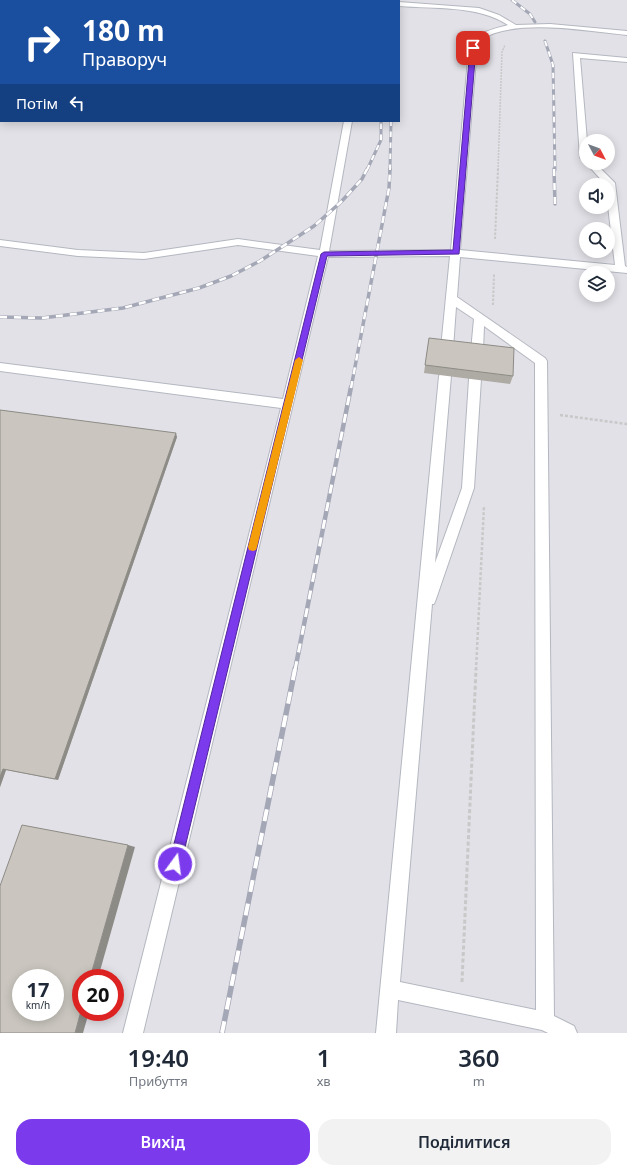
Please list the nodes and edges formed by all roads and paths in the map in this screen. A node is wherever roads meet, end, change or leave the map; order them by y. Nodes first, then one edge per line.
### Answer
1 (400, 4) edge
2 (513, 26) junction
3 (627, 33) edge
4 (509, 43) dead end
5 (627, 60) edge
6 (348, 122) edge
7 (582, 134) edge
8 (597, 170) edge
9 (0, 243) edge
10 (456, 253) junction
11 (324, 254) junction
12 (494, 257) junction
13 (623, 270) edge
14 (452, 299) junction
15 (479, 317) junction
16 (492, 327) junction
17 (447, 348) edge
18 (477, 352) edge
19 (0, 367) edge
20 (445, 376) edge
21 (475, 380) edge
22 (288, 404) junction
23 (541, 413) junction
24 (627, 424) edge
25 (484, 501) dead end
26 (422, 617) junction
27 (390, 989) junction
28 (461, 1004) junction
29 (545, 1021) junction
30 (134, 1033) edge
31 (386, 1033) edge
32 (567, 1033) edge

1 - 2 lane
2 - 3 lane
2 - 10 lane
4 - 12 path
5 - 7 lane
6 - 11 lane
8 - 13 lane
9 - 11 lane
10 - 11 lane
10 - 12 lane
10 - 14 lane
11 - 22 lane
12 - 13 lane
12 - 16 path
14 - 15 lane
14 - 17 lane
15 - 16 lane
15 - 18 lane
16 - 23 lane
19 - 22 lane
20 - 26 lane
21 - 26 lane
22 - 30 lane
23 - 24 path
23 - 29 lane
25 - 28 path
26 - 27 lane
27 - 28 lane
27 - 31 lane
28 - 29 lane
29 - 32 lane

